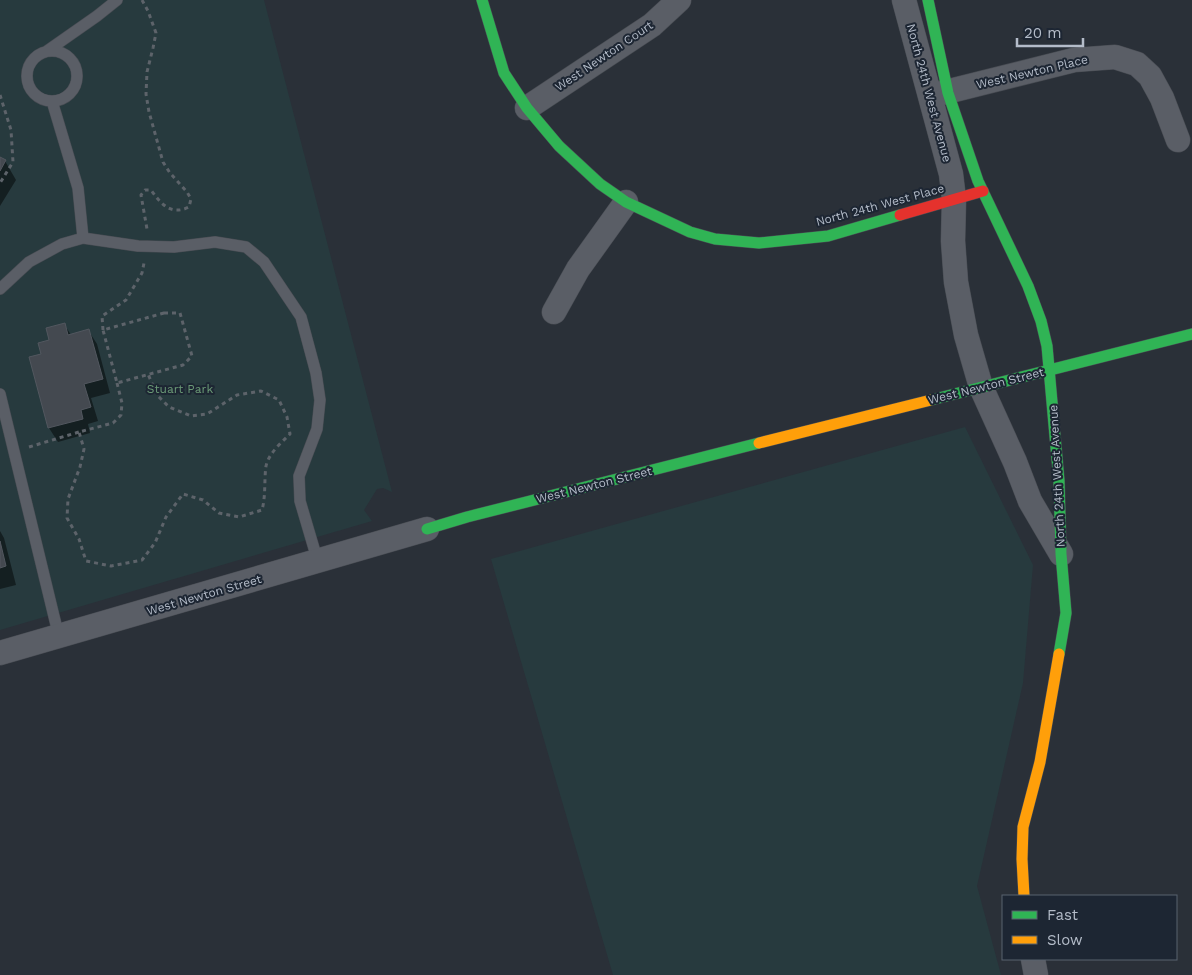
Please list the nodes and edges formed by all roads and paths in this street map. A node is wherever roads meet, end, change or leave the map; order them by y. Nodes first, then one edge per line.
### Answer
1 (117, 0) edge
2 (142, 0) edge
3 (482, 0) edge
4 (679, 0) edge
5 (904, 0) edge
6 (928, 0) edge
7 (47, 51) junction
8 (939, 94) junction
9 (0, 95) edge
10 (52, 101) junction
11 (527, 108) junction
12 (1178, 140) dead end
13 (0, 183) edge
14 (983, 191) junction
15 (954, 199) junction
16 (626, 202) junction
17 (83, 238) junction
18 (147, 246) junction
19 (0, 289) edge
20 (554, 312) dead end
21 (102, 330) junction
22 (1192, 334) edge
23 (1050, 370) junction
24 (148, 374) junction
25 (117, 383) junction
26 (981, 387) junction
27 (0, 394) edge
28 (79, 432) junction
29 (14, 451) junction
30 (427, 529) joint
31 (1061, 554) junction
32 (318, 562) junction
33 (59, 637) junction
34 (0, 654) edge
35 (1024, 895) edge
36 (1032, 960) edge
37 (1036, 975) edge

1 - 7 lane
2 - 18 path
3 - 11 street, North 24th West Place
4 - 11 street, West Newton Court
5 - 8 street, North 24th West Avenue
6 - 8 street, North 24th West Avenue
7 - 10 lane
7 - 10 lane
8 - 12 street, West Newton Place
8 - 14 street, North 24th West Avenue
8 - 15 street, North 24th West Avenue
9 - 13 path
10 - 17 lane
11 - 16 street, North 24th West Place
14 - 15 street, North 24th West Place
14 - 23 street, North 24th West Avenue
15 - 16 street, North 24th West Place
15 - 26 street, North 24th West Avenue
16 - 20 street
17 - 18 lane
17 - 19 lane
18 - 21 path
18 - 32 lane
21 - 24 path
21 - 25 path
22 - 23 street, West Newton Street
23 - 26 street, West Newton Street
23 - 31 street, North 24th West Avenue
24 - 25 path
24 - 28 path
25 - 28 path
26 - 30 street, West Newton Street
26 - 31 street, North 24th West Avenue
27 - 29 lane
28 - 29 path
29 - 33 lane
30 - 32 street, West Newton Street
31 - 35 street, North 24th West Avenue
32 - 33 street, West Newton Street
33 - 34 street, West Newton Street
36 - 37 street

